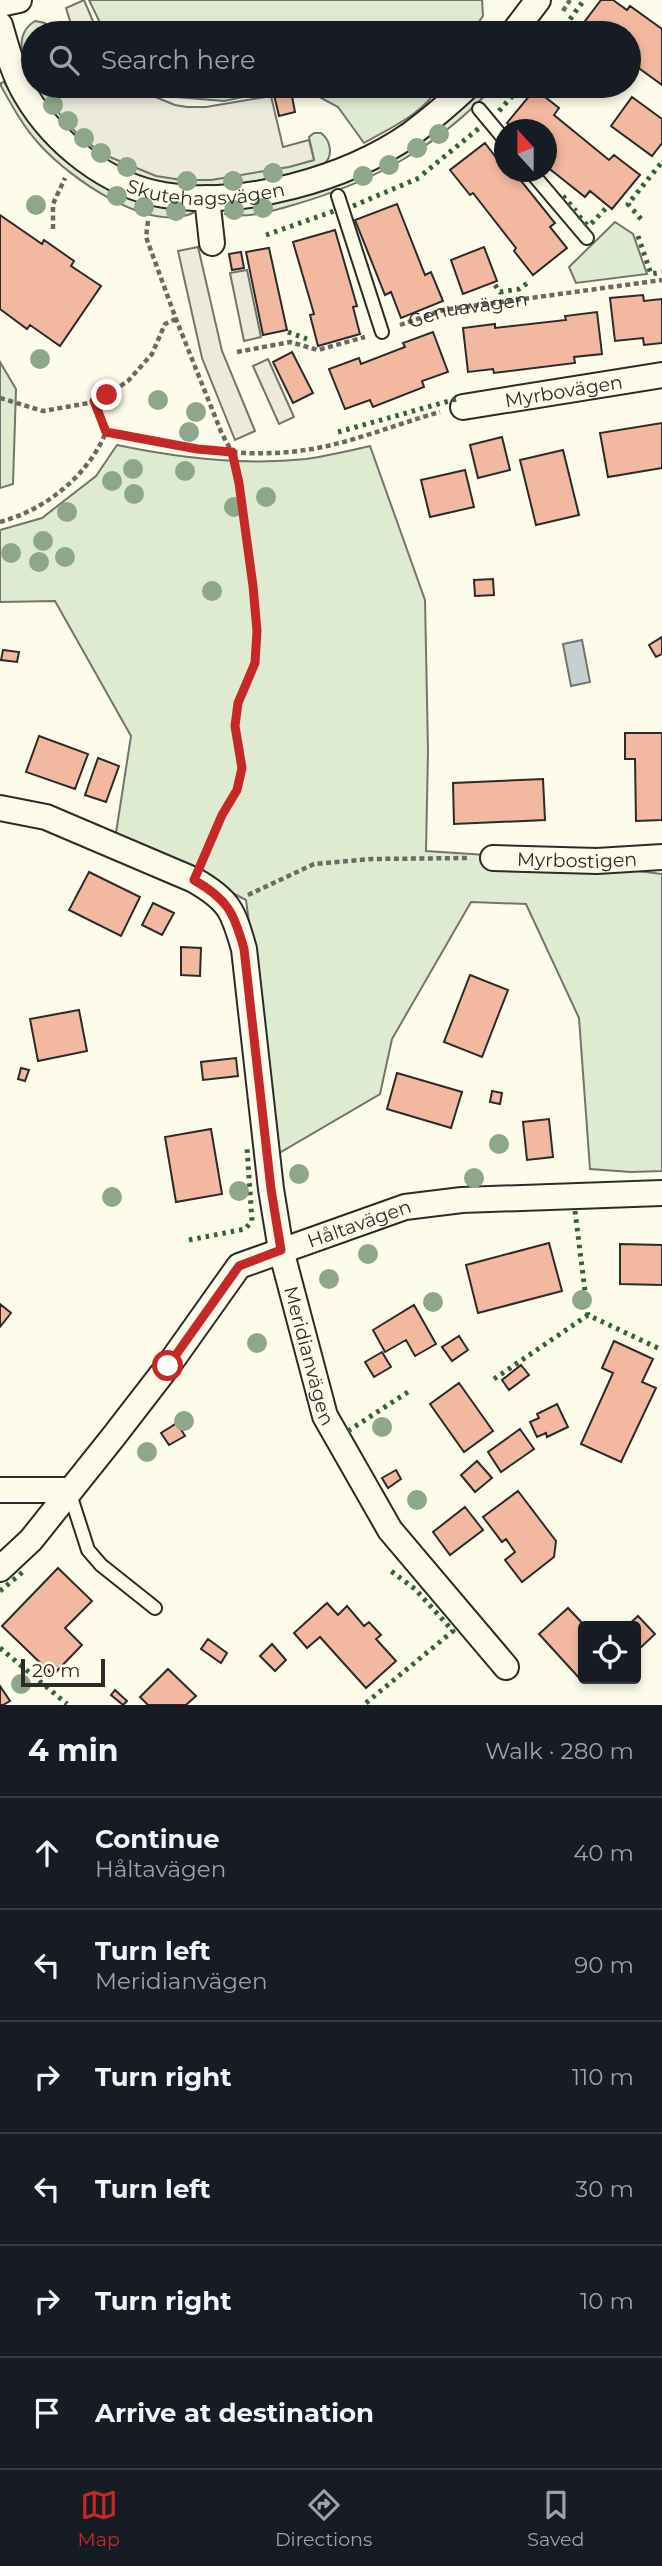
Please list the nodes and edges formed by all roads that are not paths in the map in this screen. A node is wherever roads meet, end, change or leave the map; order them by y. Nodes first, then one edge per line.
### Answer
1 (19, 0) edge
2 (538, 0) edge
3 (0, 4) edge
4 (522, 21) edge
5 (0, 25) edge
6 (21, 85) edge
7 (28, 98) edge
8 (454, 98) edge
9 (479, 109) dead end
10 (494, 126) edge
11 (539, 182) edge
12 (338, 196) dead end
13 (207, 198) junction
14 (587, 238) dead end
15 (212, 243) dead end
16 (382, 332) road end
17 (662, 375) edge
18 (463, 407) road end
19 (0, 808) edge
20 (662, 857) edge
21 (493, 858) road end
22 (662, 1194) edge
23 (281, 1250) junction
24 (0, 1490) edge
25 (68, 1490) junction
26 (0, 1569) edge
27 (155, 1608) dead end
28 (506, 1667) dead end

1 - 3 street
2 - 4 street
5 - 6 street, Skutehagsvägen
7 - 13 street, Skutehagsvägen
8 - 13 street, Skutehagsvägen
9 - 10 lane
11 - 14 lane
12 - 16 lane
13 - 15 street
17 - 18 street, Myrbovägen
19 - 23 street, Meridianvägen
20 - 21 street, Myrbostigen
22 - 23 street, Håltavägen
23 - 25 street, Håltavägen
23 - 28 street, Meridianvägen
24 - 25 street
25 - 26 street, Håltavägen
25 - 27 lane

